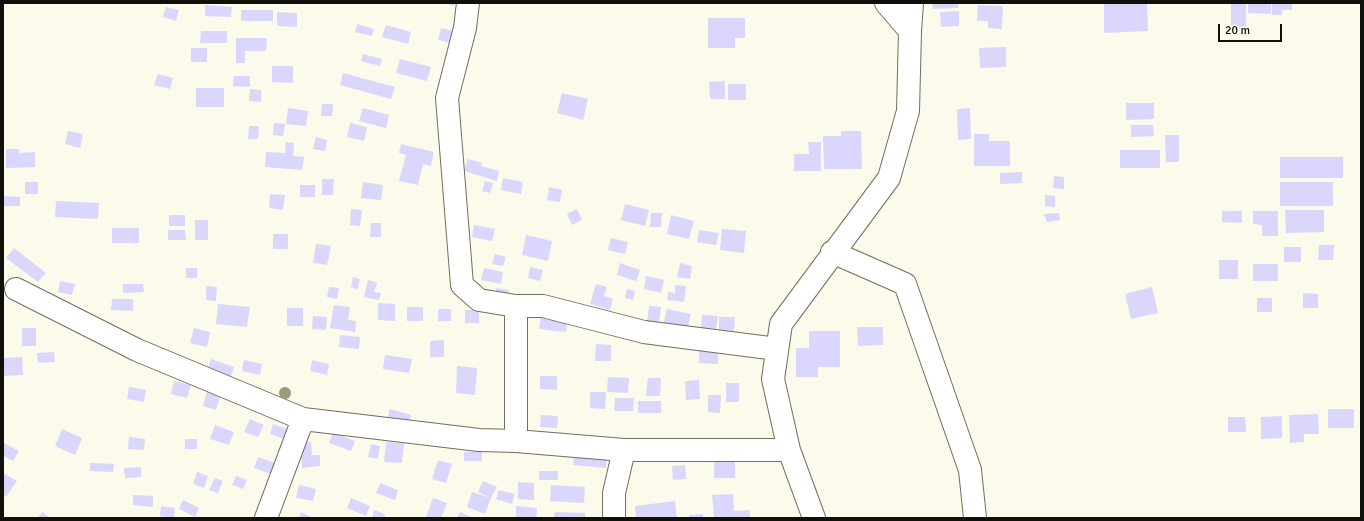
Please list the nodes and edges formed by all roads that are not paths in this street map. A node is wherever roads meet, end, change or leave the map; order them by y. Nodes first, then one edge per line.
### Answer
1 (468, 3) edge
2 (886, 3) edge
3 (912, 3) edge
4 (910, 31) junction
5 (832, 252) junction
6 (16, 289) dead end
7 (516, 306) junction
8 (777, 349) junction
9 (303, 419) junction
10 (516, 441) junction
11 (624, 450) junction
12 (789, 450) junction
13 (266, 518) edge
14 (614, 518) edge
15 (814, 518) edge
16 (975, 518) edge

1 - 7 street
2 - 4 street
3 - 4 street
4 - 5 street
5 - 8 street
5 - 16 street
6 - 9 street
7 - 8 street
7 - 10 street
8 - 12 street
9 - 10 street
9 - 13 street
10 - 11 street
11 - 12 street
11 - 14 street
12 - 15 street

